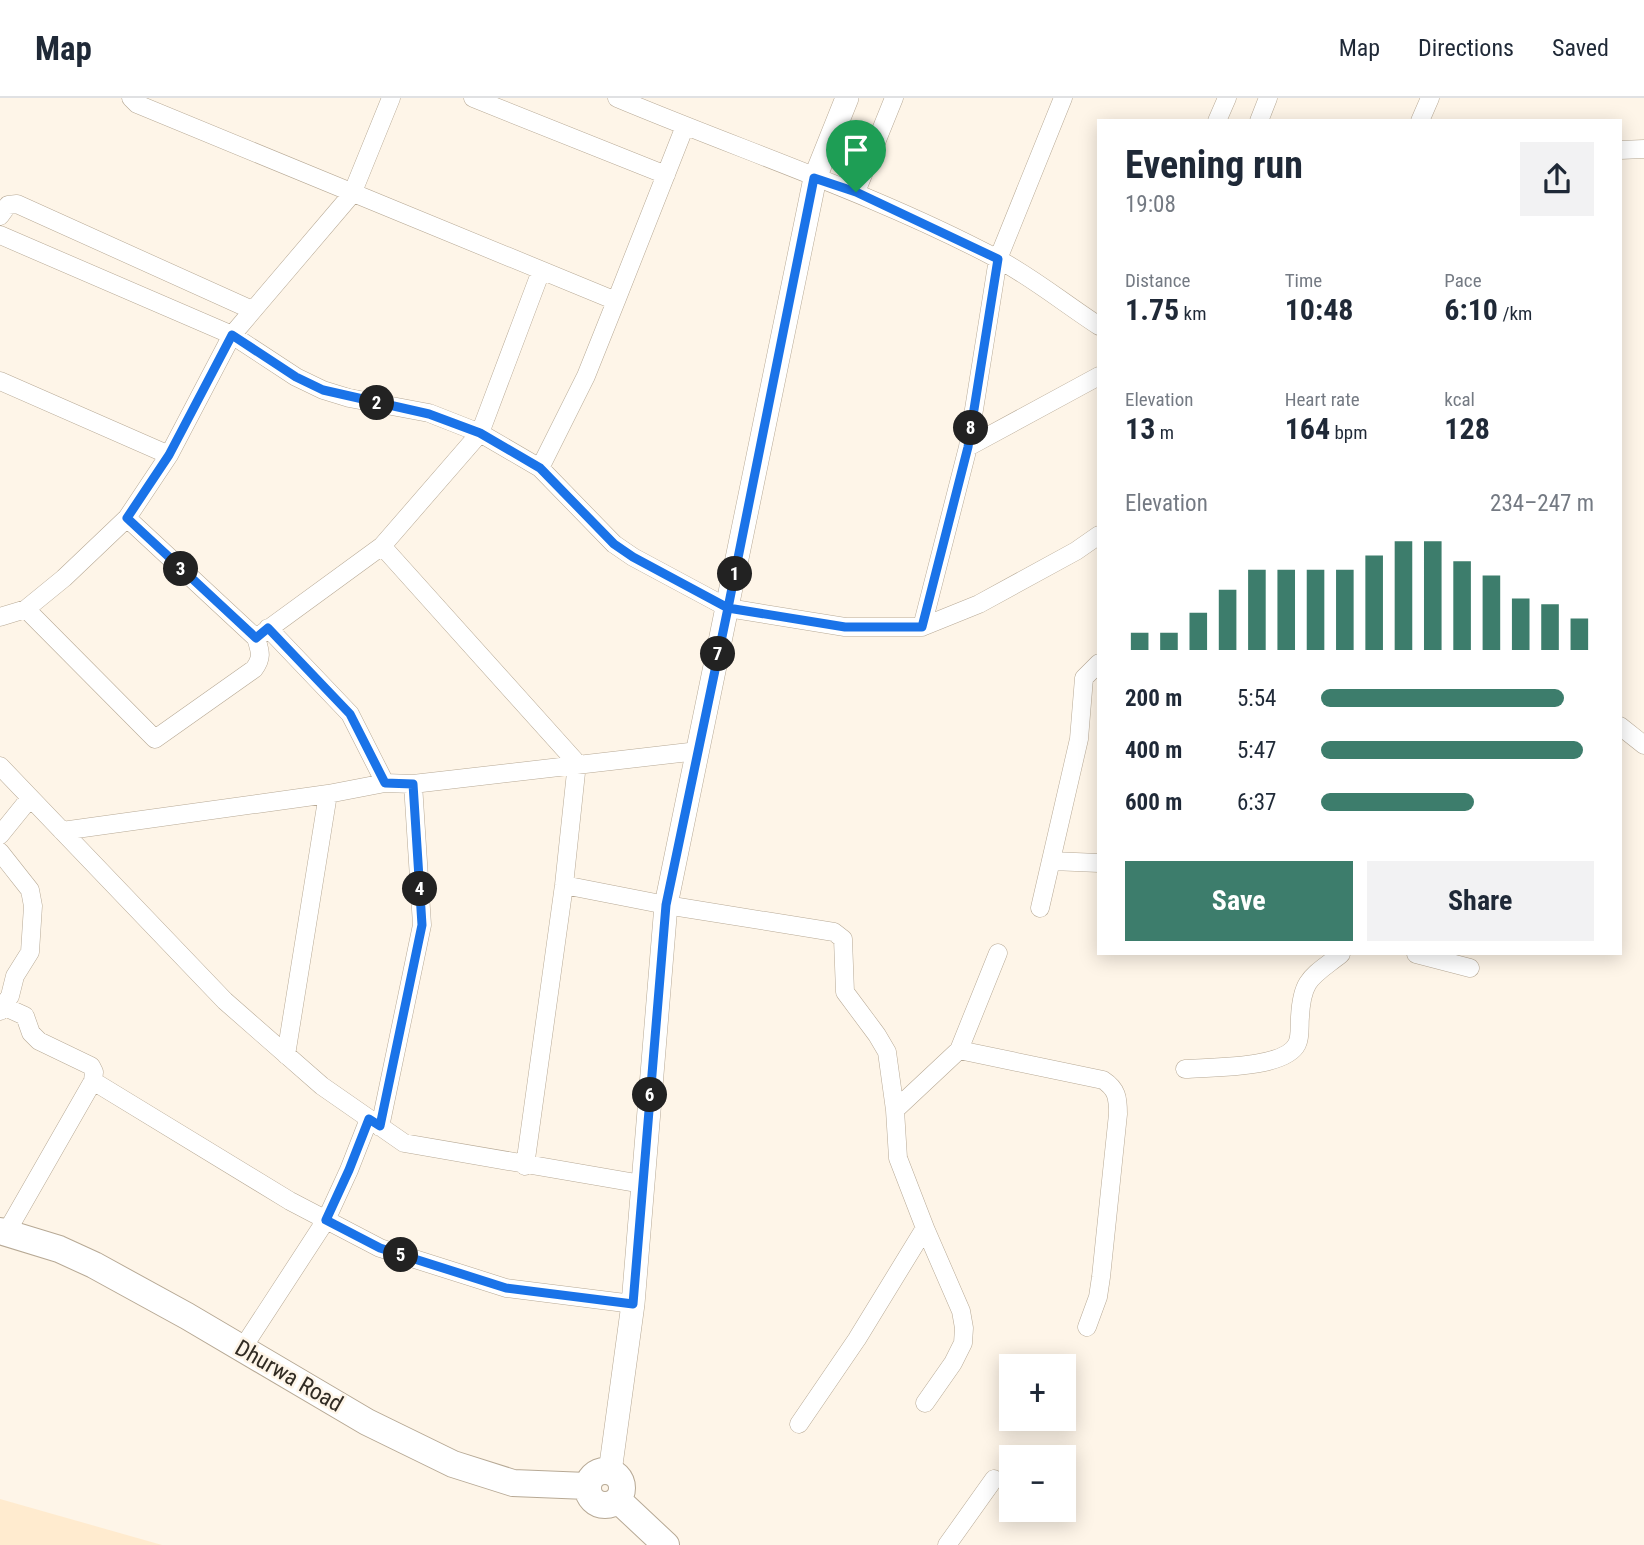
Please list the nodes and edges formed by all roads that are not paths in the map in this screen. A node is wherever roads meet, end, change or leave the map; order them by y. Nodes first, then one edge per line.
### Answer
1 (131, 98) edge
2 (391, 98) edge
3 (472, 98) edge
4 (617, 98) edge
5 (847, 98) edge
6 (894, 98) edge
7 (1063, 98) edge
8 (1227, 98) edge
9 (1268, 98) edge
10 (1430, 98) edge
11 (1218, 119) edge
12 (1260, 119) edge
13 (1421, 119) edge
14 (685, 126) junction
15 (1644, 149) edge
16 (1622, 150) edge
17 (666, 175) junction
18 (814, 178) junction
19 (856, 192) junction
20 (352, 194) junction
21 (0, 216) edge
22 (0, 235) edge
23 (998, 259) junction
24 (541, 271) junction
25 (616, 302) junction
26 (252, 310) junction
27 (1097, 325) edge
28 (232, 335) junction
29 (1097, 377) edge
30 (0, 381) edge
31 (480, 433) junction
32 (968, 447) junction
33 (169, 455) junction
34 (540, 468) junction
35 (127, 518) junction
36 (1097, 536) edge
37 (382, 545) junction
38 (728, 608) junction
39 (26, 609) junction
40 (0, 617) edge
41 (922, 627) junction
42 (262, 633) junction
43 (1097, 665) edge
44 (1622, 728) edge
45 (1644, 745) edge
46 (698, 751) junction
47 (577, 763) junction
48 (0, 766) edge
49 (385, 783) junction
50 (413, 784) junction
51 (328, 794) junction
52 (30, 798) junction
53 (62, 831) junction
54 (0, 835) edge
55 (0, 852) edge
56 (1052, 861) junction
57 (1097, 863) edge
58 (564, 886) junction
59 (666, 905) junction
60 (1040, 908) dead end
61 (998, 953) dead end
62 (1341, 955) edge
63 (1420, 955) edge
64 (1470, 968) dead end
65 (2, 1009) edge
66 (959, 1050) junction
67 (286, 1055) junction
68 (1185, 1069) dead end
69 (93, 1081) junction
70 (895, 1110) junction
71 (374, 1123) junction
72 (525, 1166) junction
73 (642, 1184) junction
74 (326, 1220) junction
75 (925, 1228) junction
76 (3, 1232) edge
77 (633, 1304) junction
78 (1087, 1327) dead end
79 (242, 1349) junction
80 (925, 1403) dead end
81 (799, 1424) dead end
82 (610, 1472) junction
83 (994, 1479) dead end
84 (587, 1486) junction
85 (618, 1500) junction
86 (666, 1545) edge
87 (947, 1545) edge

1 - 20 street
2 - 20 street
3 - 17 street
4 - 14 street
5 - 18 street
6 - 19 street
7 - 23 street
8 - 11 street
9 - 12 street
10 - 13 street
14 - 17 street
14 - 18 street
15 - 16 street
17 - 25 street
18 - 19 street
18 - 38 street
19 - 23 street
20 - 24 street
20 - 26 street
21 - 26 street
22 - 28 street
23 - 27 street
23 - 32 street
24 - 25 street
24 - 31 street
25 - 34 street
26 - 28 street
28 - 31 street
28 - 33 street
29 - 32 street
30 - 33 street
31 - 34 street
31 - 37 street
32 - 41 street
33 - 35 street
34 - 38 street
35 - 39 street
35 - 42 street
36 - 41 street
37 - 42 street
37 - 47 street
38 - 41 street
38 - 46 street
39 - 40 street
39 - 42 street
42 - 49 street
43 - 56 street
44 - 45 street
46 - 47 street
46 - 59 street
47 - 50 street
47 - 58 street
48 - 52 street
49 - 50 street
49 - 51 street
50 - 71 street
51 - 53 street
51 - 67 street
52 - 53 street
52 - 54 street
53 - 67 street
55 - 65 street
56 - 57 street
56 - 60 street
58 - 59 street
58 - 72 street
59 - 70 street
59 - 73 street
61 - 66 street
62 - 68 street
63 - 64 street
65 - 69 street
66 - 70 street
66 - 78 street
67 - 71 street
69 - 74 street
69 - 76 street
70 - 75 street
71 - 72 street
71 - 74 street
72 - 73 street
73 - 77 street
74 - 77 street
74 - 79 street
75 - 80 street
75 - 81 street
76 - 79 main road, Dhurwa Road
77 - 82 street
79 - 84 main road, Dhurwa Road
82 - 84 main road
82 - 85 main road
83 - 87 street
84 - 85 main road
85 - 86 main road

